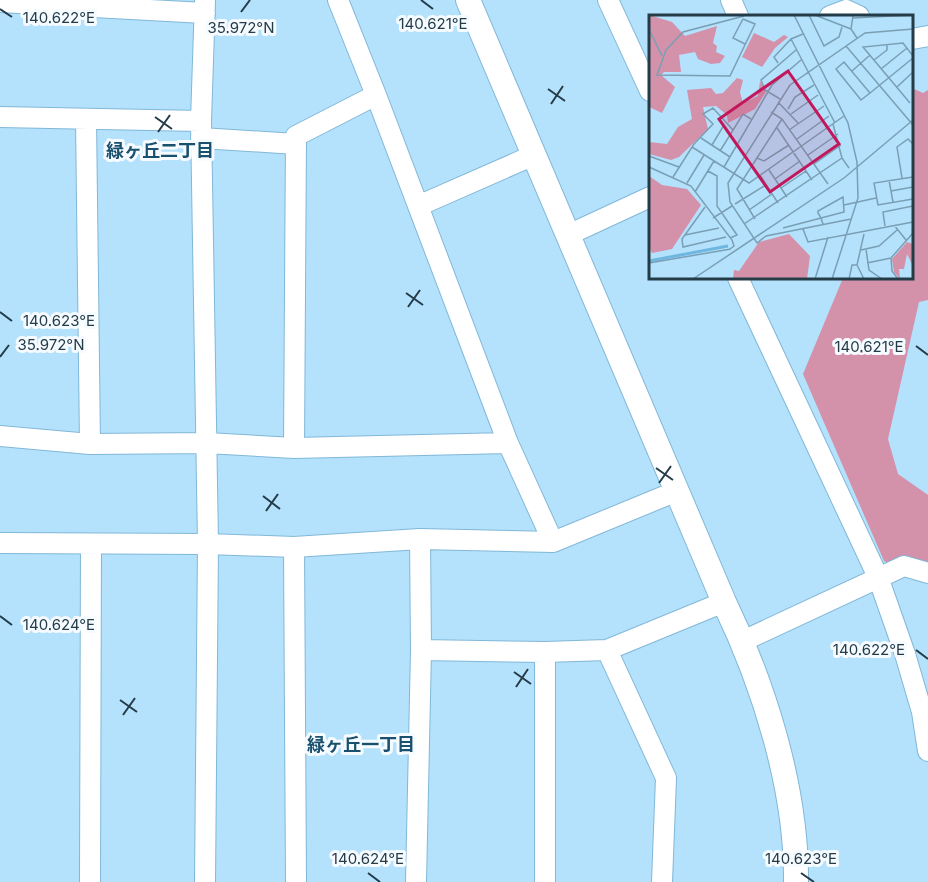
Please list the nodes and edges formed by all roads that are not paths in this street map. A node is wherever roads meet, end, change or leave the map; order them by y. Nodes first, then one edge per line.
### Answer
1 (338, 0) edge
2 (468, 0) edge
3 (608, 0) edge
4 (731, 0) edge
5 (0, 2) edge
6 (89, 3) edge
7 (205, 7) edge
8 (738, 15) edge
9 (928, 36) edge
10 (913, 39) edge
11 (649, 87) edge
12 (376, 95) junction
13 (0, 117) edge
14 (86, 119) junction
15 (201, 130) junction
16 (296, 144) junction
17 (534, 156) junction
18 (649, 198) edge
19 (418, 206) junction
20 (568, 235) junction
21 (738, 279) edge
22 (0, 436) edge
23 (207, 443) junction
24 (508, 443) junction
25 (90, 444) junction
26 (294, 447) junction
27 (677, 491) junction
28 (420, 540) junction
29 (552, 542) junction
30 (0, 543) edge
31 (91, 544) junction
32 (208, 544) junction
33 (294, 547) junction
34 (928, 573) edge
35 (878, 577) junction
36 (724, 602) junction
37 (743, 641) junction
38 (421, 650) junction
39 (607, 650) junction
40 (545, 652) junction
41 (928, 751) edge
42 (90, 882) edge
43 (205, 882) edge
44 (296, 882) edge
45 (416, 882) edge
46 (545, 882) edge
47 (662, 882) edge
48 (796, 882) edge

1 - 12 street
2 - 17 street
3 - 11 street
4 - 8 street
5 - 6 street
6 - 7 street
7 - 15 street
9 - 10 street
12 - 16 street
12 - 19 street
13 - 14 street
14 - 15 street
14 - 25 street
15 - 16 street
15 - 23 street
16 - 26 street
17 - 19 street
17 - 20 street
18 - 20 street
19 - 24 street
20 - 27 street
21 - 35 street
22 - 25 street
23 - 25 street
23 - 26 street
23 - 32 street
24 - 26 street
24 - 29 street
27 - 29 street
27 - 36 street
28 - 29 street
28 - 33 street
28 - 38 street
30 - 31 street
31 - 32 street
31 - 42 street
32 - 33 street
32 - 43 street
33 - 44 street
34 - 35 street
35 - 37 street
35 - 41 street
36 - 37 street
36 - 39 street
37 - 48 street
38 - 40 street
38 - 45 street
39 - 40 street
39 - 47 street
40 - 46 street

